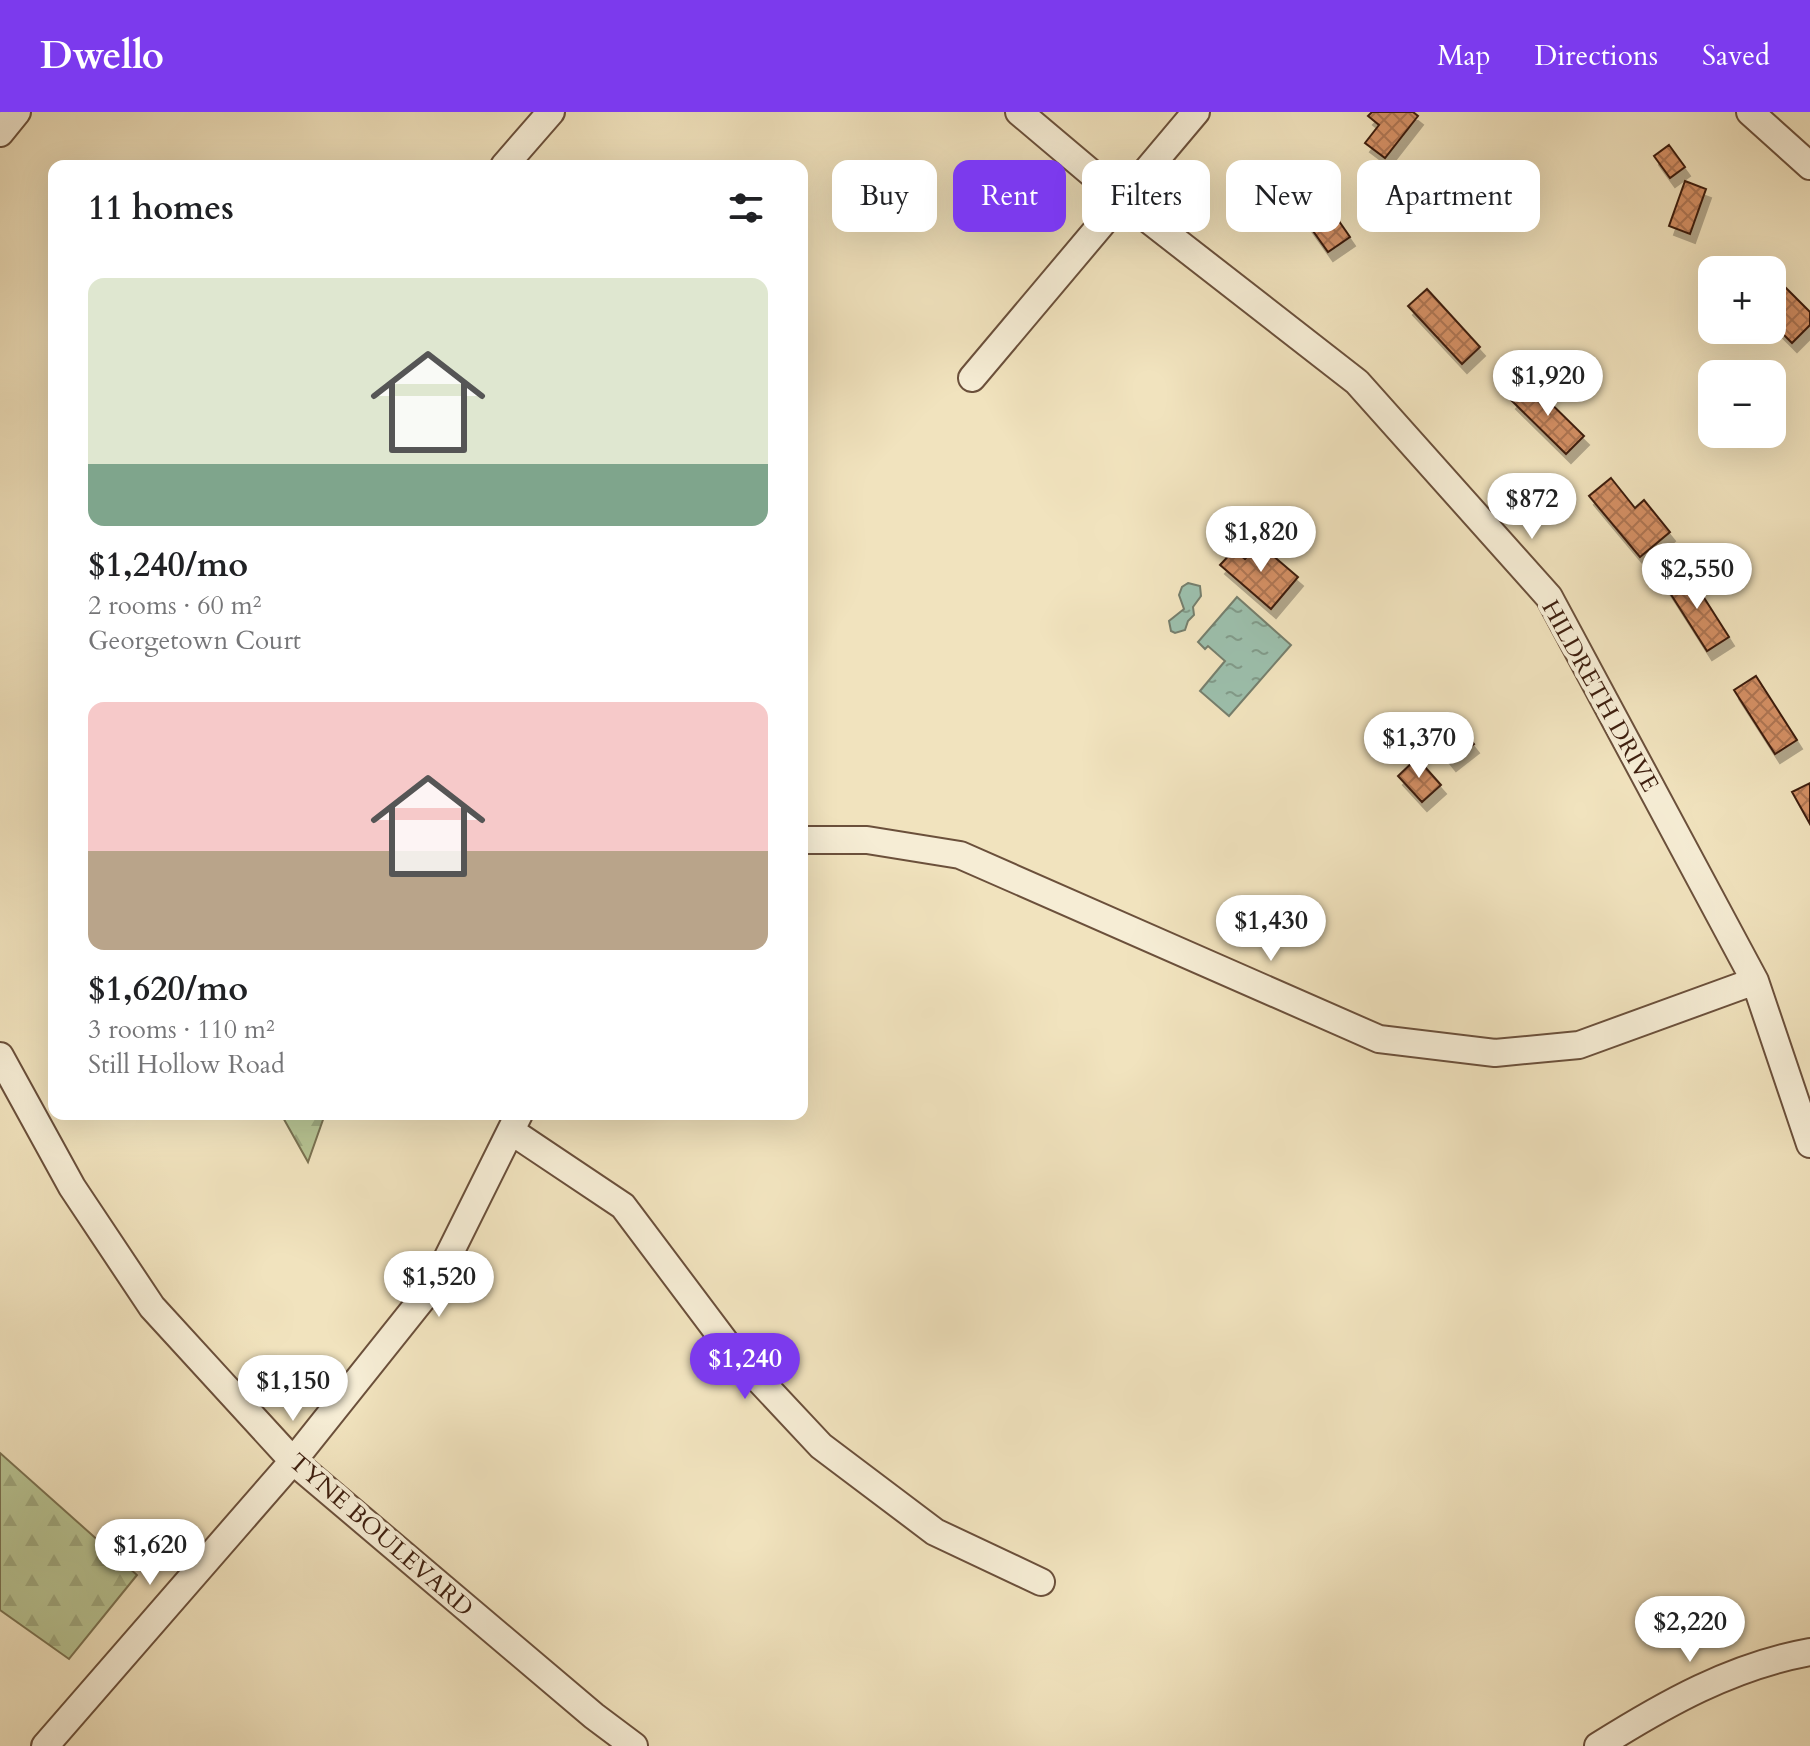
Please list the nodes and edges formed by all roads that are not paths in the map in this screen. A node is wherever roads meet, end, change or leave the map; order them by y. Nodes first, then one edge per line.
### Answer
1 (17, 112) edge
2 (551, 112) edge
3 (1019, 112) edge
4 (1196, 112) edge
5 (1750, 112) edge
6 (0, 133) edge
7 (509, 160) edge
8 (1155, 160) edge
9 (1082, 165) edge
10 (1810, 166) edge
11 (1094, 232) edge
12 (1164, 232) edge
13 (972, 378) dead end
14 (808, 840) edge
15 (1755, 981) junction
16 (0, 1056) edge
17 (515, 1122) edge
18 (1810, 1144) edge
19 (293, 1461) junction
20 (1041, 1582) dead end
21 (1810, 1652) edge
22 (45, 1746) edge
23 (634, 1746) edge
24 (1598, 1746) edge

1 - 6 street
2 - 7 street
3 - 9 street, HILDRETH DRIVE
4 - 8 street
5 - 10 street
11 - 13 street
12 - 15 street, HILDRETH DRIVE
14 - 15 street
15 - 18 street, HILDRETH DRIVE
16 - 19 street, TYNE BOULEVARD
17 - 19 street
17 - 20 street
19 - 22 street
19 - 23 street, TYNE BOULEVARD
21 - 24 street

